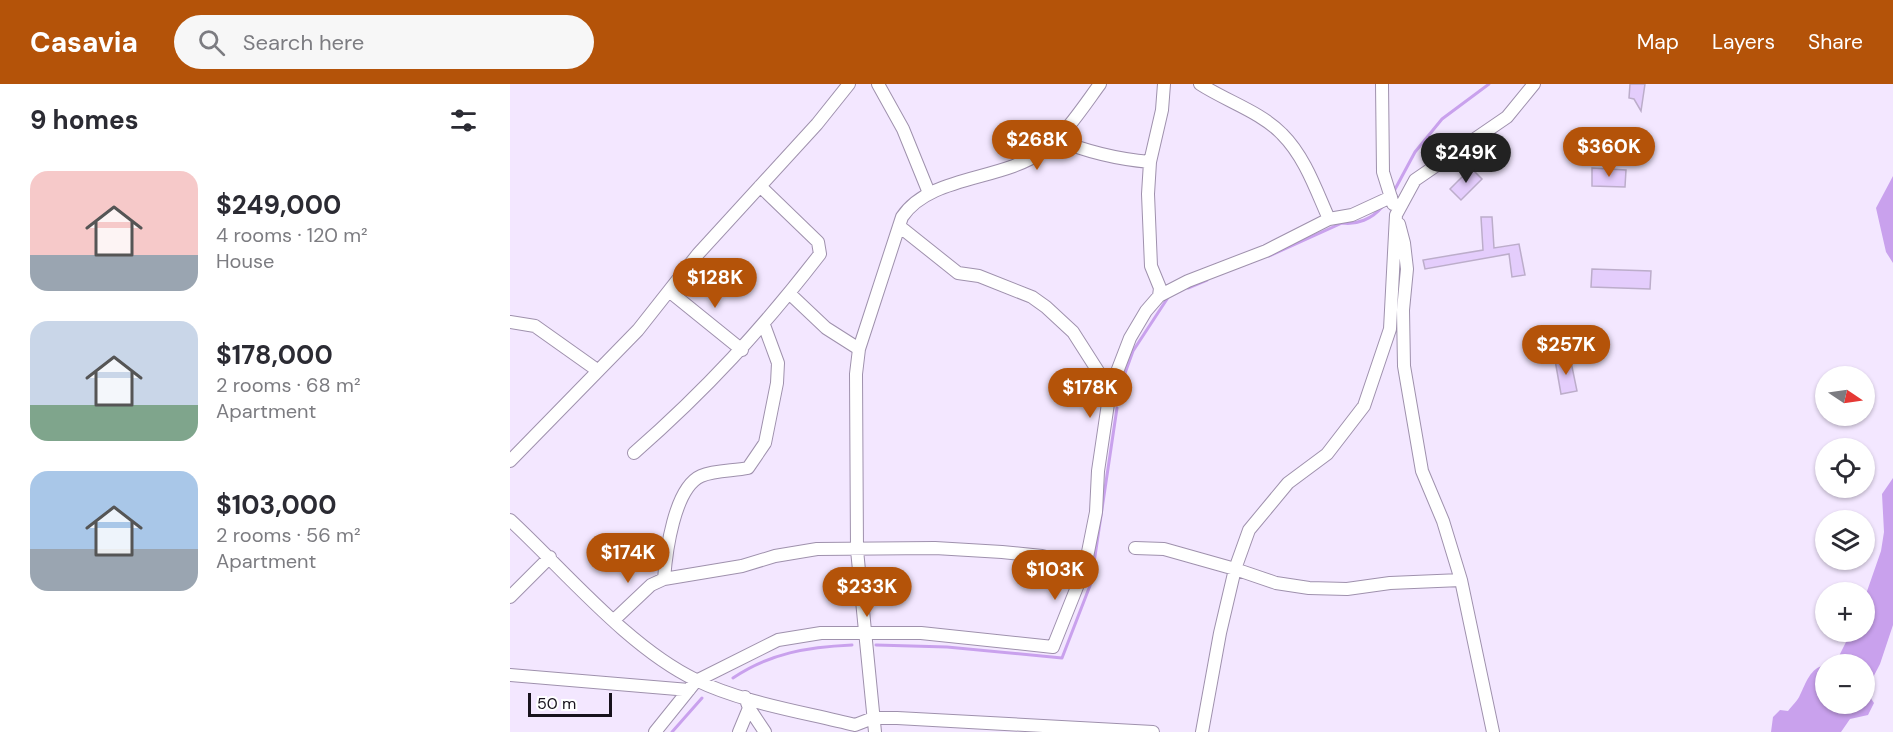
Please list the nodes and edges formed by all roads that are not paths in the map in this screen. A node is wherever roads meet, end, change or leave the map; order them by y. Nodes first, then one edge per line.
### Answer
1 (849, 84) edge
2 (878, 84) edge
3 (1100, 84) edge
4 (1164, 84) edge
5 (1200, 84) edge
6 (1382, 84) edge
7 (1534, 84) edge
8 (1056, 139) junction
9 (1150, 162) junction
10 (760, 186) junction
11 (929, 193) junction
12 (1391, 197) junction
13 (1396, 215) junction
14 (1329, 219) junction
15 (900, 226) junction
16 (669, 291) junction
17 (789, 293) junction
18 (1159, 296) junction
19 (510, 322) edge
20 (764, 325) junction
21 (859, 349) junction
22 (742, 350) junction
23 (597, 370) junction
24 (1110, 390) junction
25 (634, 453) dead end
26 (510, 461) edge
27 (510, 520) edge
28 (1136, 548) dead end
29 (857, 550) junction
30 (550, 557) junction
31 (1084, 567) junction
32 (1235, 568) junction
33 (663, 579) junction
34 (1461, 580) junction
35 (510, 597) edge
36 (614, 620) junction
37 (865, 633) junction
38 (510, 675) edge
39 (693, 685) junction
40 (747, 702) junction
41 (873, 718) junction
42 (853, 728) edge
43 (655, 732) edge
44 (739, 732) edge
45 (765, 732) edge
46 (875, 732) edge
47 (1153, 732) edge
48 (1202, 732) edge
49 (1492, 732) edge

1 - 10 street
2 - 11 street
3 - 8 street
4 - 9 street
5 - 14 street
6 - 12 street
7 - 13 street
8 - 9 street
8 - 11 street
9 - 18 street
10 - 16 street
10 - 17 street
11 - 15 street
12 - 13 street
12 - 14 street
13 - 32 street
13 - 34 street
14 - 18 street
15 - 21 street
15 - 24 street
16 - 22 street
16 - 23 street
17 - 20 street
17 - 21 street
18 - 24 street
19 - 23 street
20 - 22 street
20 - 33 street
21 - 29 street
22 - 25 street
23 - 26 street
24 - 31 street
27 - 30 street
28 - 32 street
29 - 31 street
29 - 33 street
29 - 37 street
30 - 35 street
30 - 36 street
31 - 37 street
32 - 34 street
32 - 48 street
33 - 36 street
34 - 49 street
36 - 39 street
37 - 39 street
37 - 41 street
38 - 39 street
39 - 40 street
39 - 43 street
40 - 42 street
40 - 44 street
40 - 45 street
41 - 42 street
41 - 46 street
41 - 47 street

